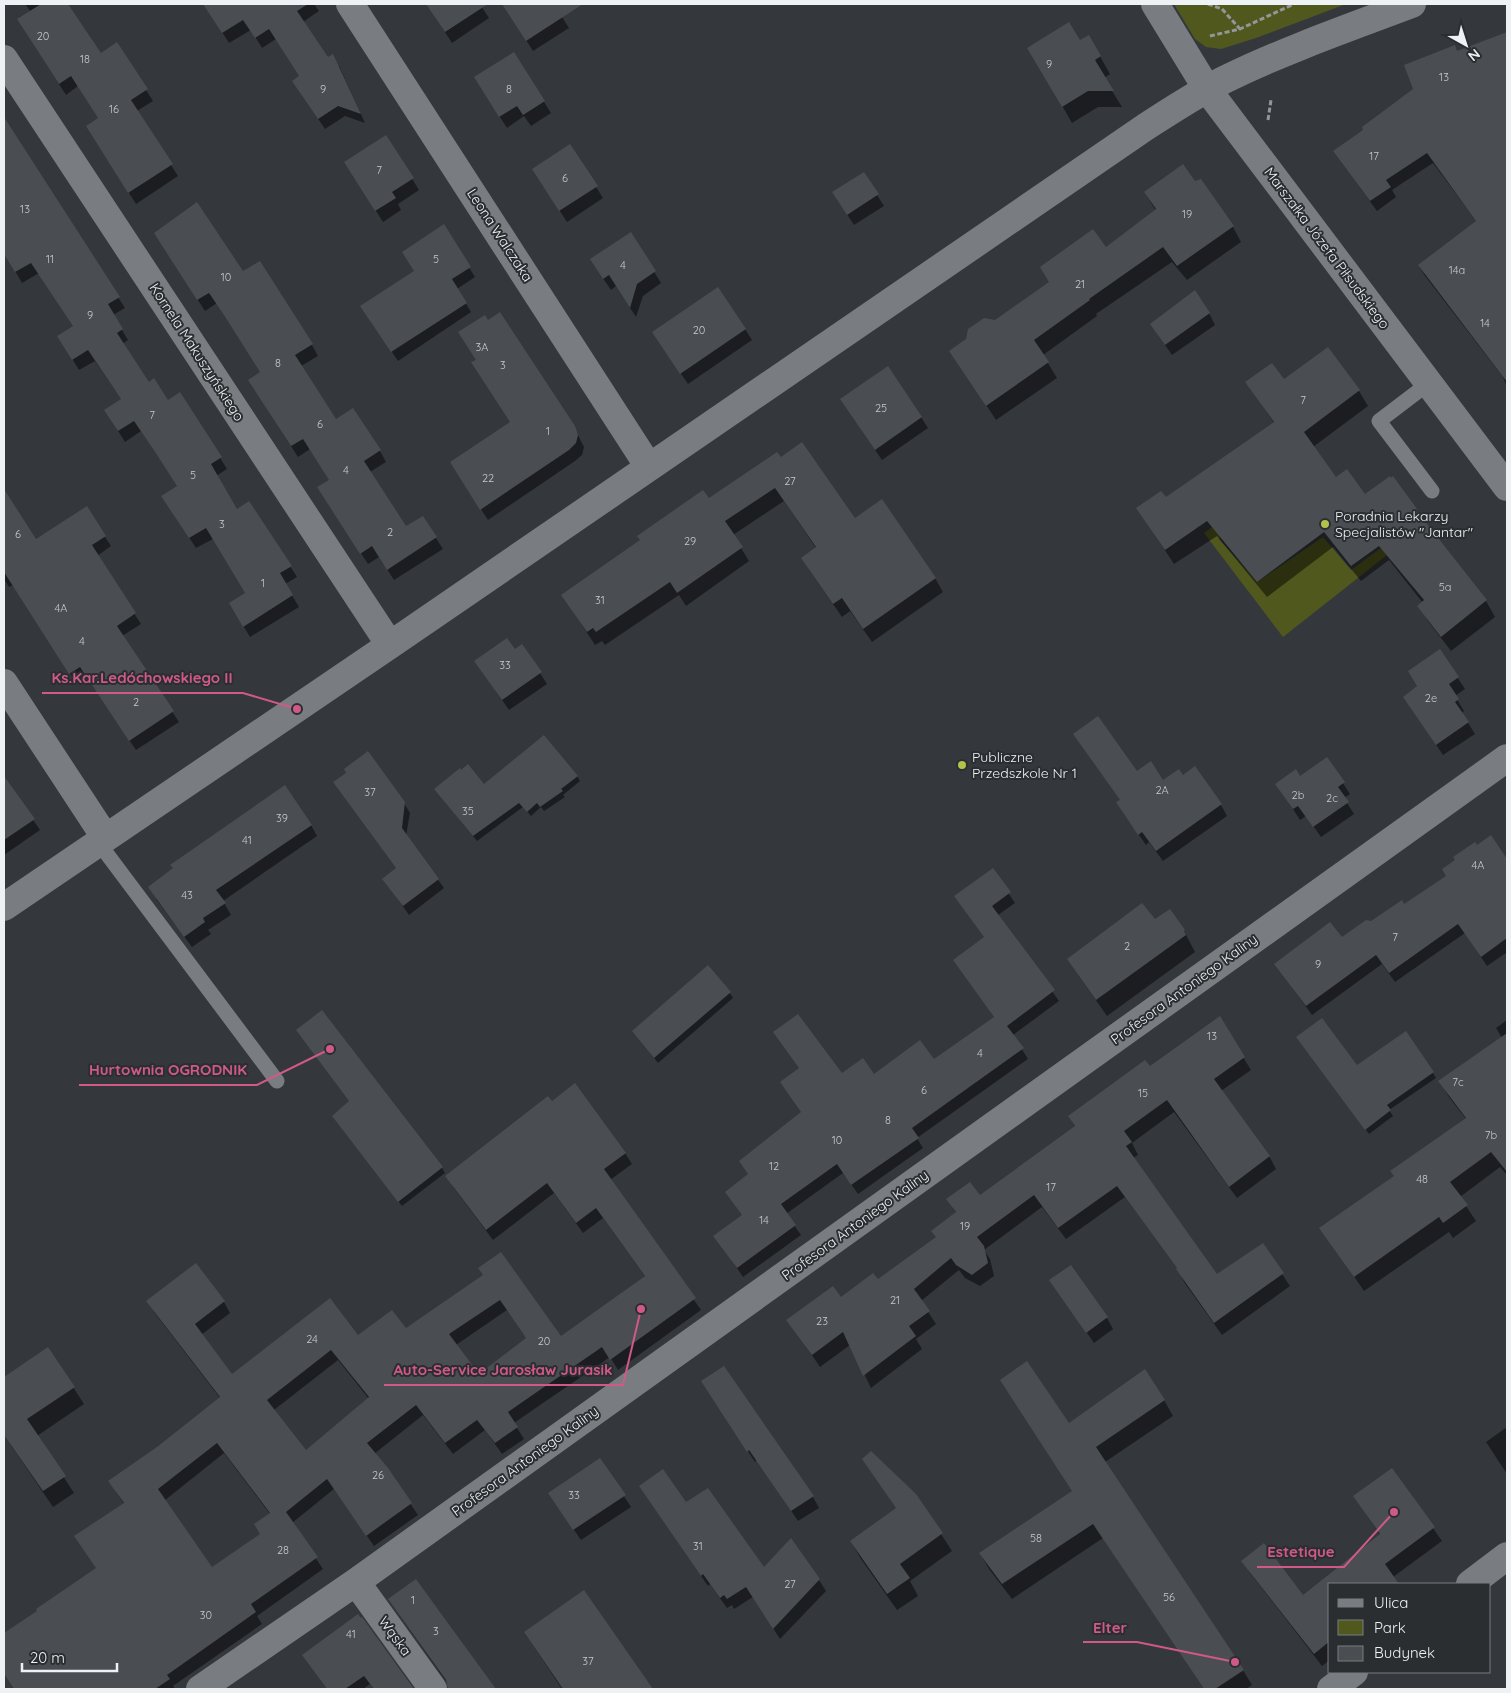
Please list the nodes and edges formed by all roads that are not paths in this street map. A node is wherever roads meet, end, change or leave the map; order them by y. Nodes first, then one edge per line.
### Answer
1 (350, 4) edge
2 (1155, 4) edge
3 (1412, 4) edge
4 (4, 59) edge
5 (1207, 89) junction
6 (1429, 383) junction
7 (649, 467) junction
8 (1507, 487) edge
9 (1432, 491) dead end
10 (390, 645) junction
11 (4, 683) edge
12 (1507, 758) edge
13 (101, 840) junction
14 (4, 907) edge
15 (277, 1081) dead end
16 (1507, 1556) edge
17 (356, 1582) junction
18 (1471, 1583) edge
19 (1353, 1673) edge
20 (200, 1689) edge
21 (434, 1689) edge
22 (1331, 1689) edge

1 - 7 street, Leona Walczaka
2 - 5 street, Marszałka Józefa Piłsudskiego
3 - 5 street
4 - 10 street, Kornela Makuszyńskiego
5 - 6 street, Marszałka Józefa Piłsudskiego
5 - 7 street
6 - 8 street, Marszałka Józefa Piłsudskiego
6 - 9 lane
7 - 10 street
10 - 13 street
11 - 13 street
12 - 17 street, Profesora Antoniego Kaliny
13 - 14 street
13 - 15 lane
16 - 18 street
17 - 20 street, Profesora Antoniego Kaliny
17 - 21 street, Wąska
19 - 22 street

